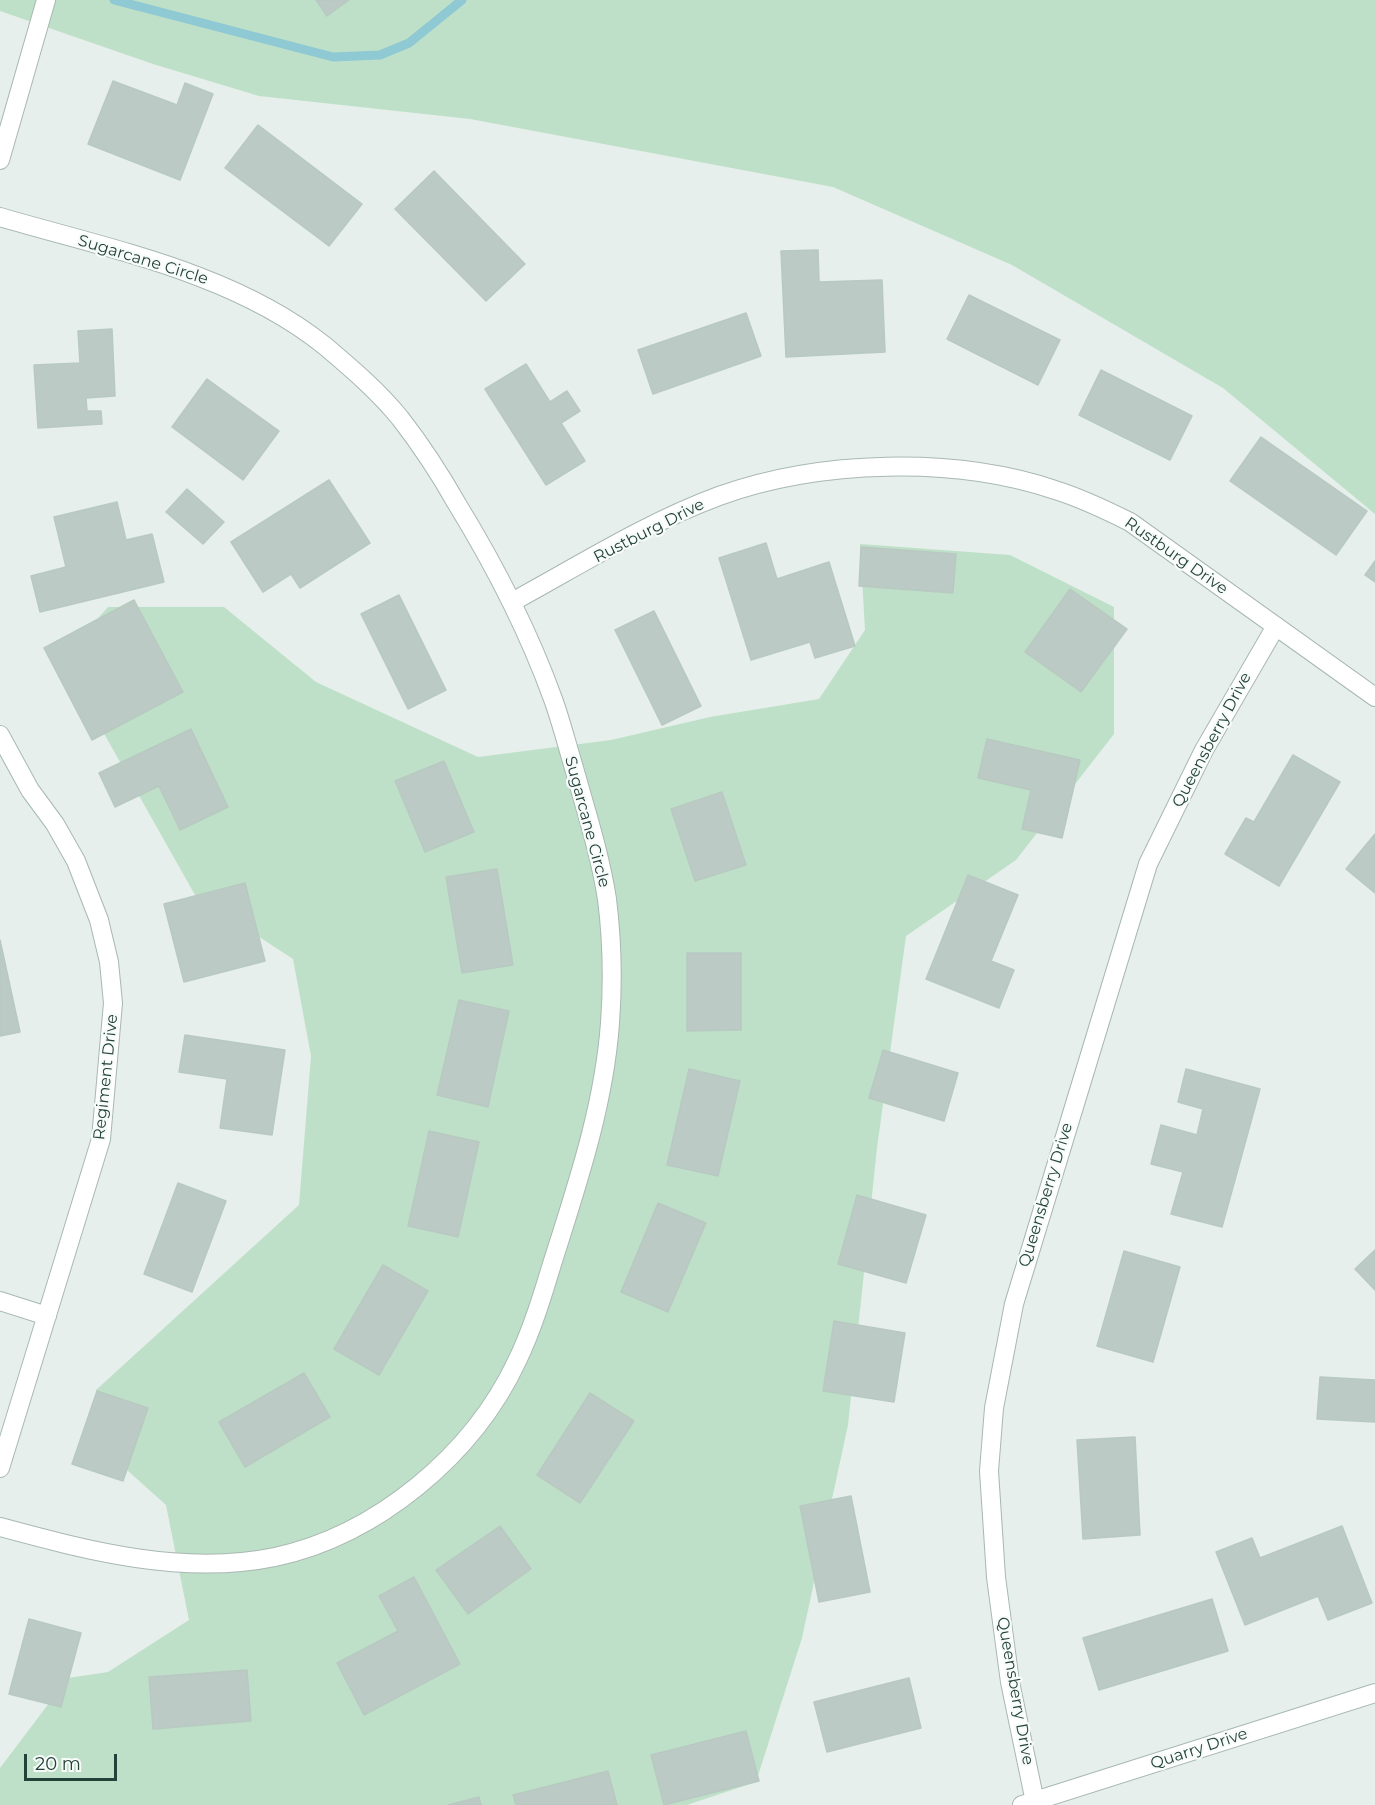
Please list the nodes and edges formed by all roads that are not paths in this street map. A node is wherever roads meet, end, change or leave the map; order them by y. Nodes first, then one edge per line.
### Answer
1 (46, 0) edge
2 (0, 160) edge
3 (0, 217) edge
4 (512, 603) junction
5 (1276, 626) junction
6 (1375, 697) edge
7 (0, 735) edge
8 (0, 1301) edge
9 (47, 1316) junction
10 (0, 1468) edge
11 (0, 1527) edge
12 (1375, 1693) edge
13 (1028, 1803) edge

1 - 2 street
3 - 4 street, Sugarcane Circle
4 - 5 street, Rustburg Drive
4 - 11 street, Sugarcane Circle
5 - 6 street, Rustburg Drive
5 - 13 street, Queensberry Drive
7 - 9 street, Regiment Drive
8 - 9 street
9 - 10 street, Regiment Drive
12 - 13 street, Quarry Drive

